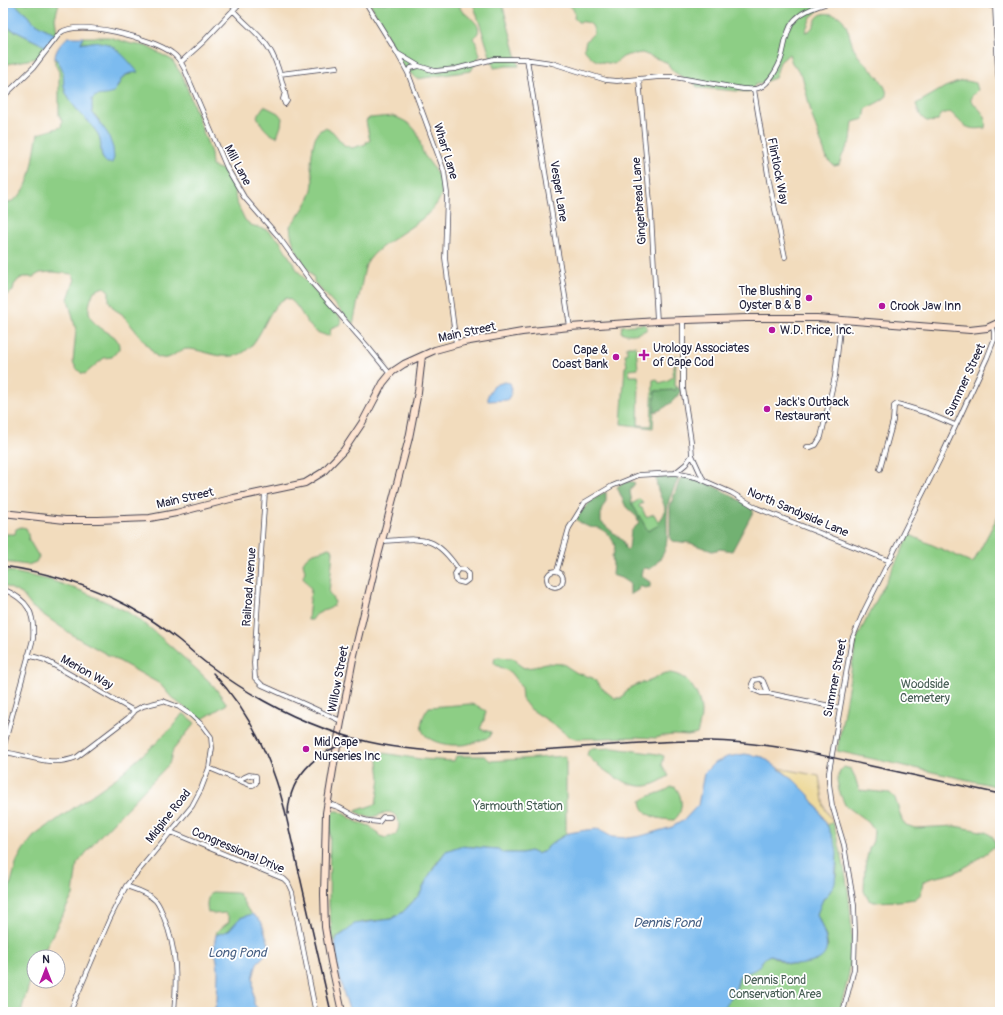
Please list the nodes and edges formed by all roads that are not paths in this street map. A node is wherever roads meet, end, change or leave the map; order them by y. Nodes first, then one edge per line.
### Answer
1 (240, 3) edge
2 (274, 3) edge
3 (366, 3) edge
4 (828, 3) edge
5 (974, 3) edge
6 (286, 4) dead end
7 (998, 7) edge
8 (233, 10) junction
9 (397, 53) junction
10 (527, 59) junction
11 (180, 62) junction
12 (337, 66) dead end
13 (419, 66) junction
14 (408, 73) junction
15 (280, 74) junction
16 (639, 79) junction
17 (754, 89) junction
18 (1000, 90) edge
19 (285, 92) dead end
20 (3, 97) edge
21 (785, 257) dead end
22 (683, 320) junction
23 (841, 320) junction
24 (657, 321) junction
25 (1000, 322) edge
26 (570, 327) junction
27 (993, 327) junction
28 (456, 344) junction
29 (422, 356) junction
30 (390, 374) junction
31 (955, 425) junction
32 (807, 446) dead end
33 (692, 455) junction
34 (880, 469) dead end
35 (675, 473) junction
36 (705, 480) junction
37 (265, 492) junction
38 (3, 513) edge
39 (382, 541) junction
40 (890, 561) junction
41 (458, 569) dead end
42 (557, 571) junction
43 (3, 589) edge
44 (28, 655) junction
45 (768, 693) dead end
46 (840, 708) junction
47 (134, 711) junction
48 (341, 721) junction
49 (3, 750) edge
50 (209, 768) junction
51 (238, 780) dead end
52 (328, 804) junction
53 (390, 816) dead end
54 (172, 832) junction
55 (126, 886) junction
56 (315, 1009) dead end
57 (70, 1012) edge
58 (174, 1012) edge
59 (342, 1012) edge
60 (844, 1012) edge

1 - 8 street
2 - 6 street
3 - 9 street, Wharf Lane
4 - 17 street
5 - 7 street
7 - 18 street
8 - 11 street
8 - 15 street
9 - 13 street
9 - 14 street, Wharf Lane
10 - 13 street
10 - 16 street
10 - 26 street, Vesper Lane
11 - 20 street, Mill Lane
11 - 30 street, Mill Lane
12 - 15 street
13 - 14 street
14 - 28 street, Wharf Lane
15 - 19 street
16 - 17 street
16 - 24 street, Gingerbread Lane
17 - 21 street, Flintlock Way
22 - 23 main road, Main Street
22 - 24 main road, Main Street
22 - 33 street
23 - 27 main road, Main Street
23 - 32 street
24 - 26 main road, Main Street
25 - 27 main road, Main Street
26 - 28 main road, Main Street
27 - 31 street, Summer Street
28 - 29 main road, Main Street
29 - 30 main road, Main Street
29 - 39 main road, Willow Street
30 - 37 main road, Main Street
31 - 34 street
31 - 40 street, Summer Street
33 - 35 street
33 - 36 street
35 - 36 street, North Sandyside Lane
35 - 42 street, North Sandyside Lane
36 - 40 street, North Sandyside Lane
37 - 38 main road, Main Street
37 - 48 street, Railroad Avenue
39 - 41 street
39 - 48 main road, Willow Street
40 - 46 street, Summer Street
42 - 42 street
43 - 44 street
44 - 47 street, Merion Way
44 - 49 street
45 - 46 street
46 - 60 street, Summer Street
47 - 49 street, Midpine Road
47 - 50 street, Midpine Road
48 - 52 main road, Willow Street
50 - 51 street
50 - 54 street, Midpine Road
52 - 53 street
52 - 59 main road, Willow Street
54 - 55 street, Midpine Road
54 - 56 street, Congressional Drive
55 - 57 street, Midpine Road
55 - 58 street

